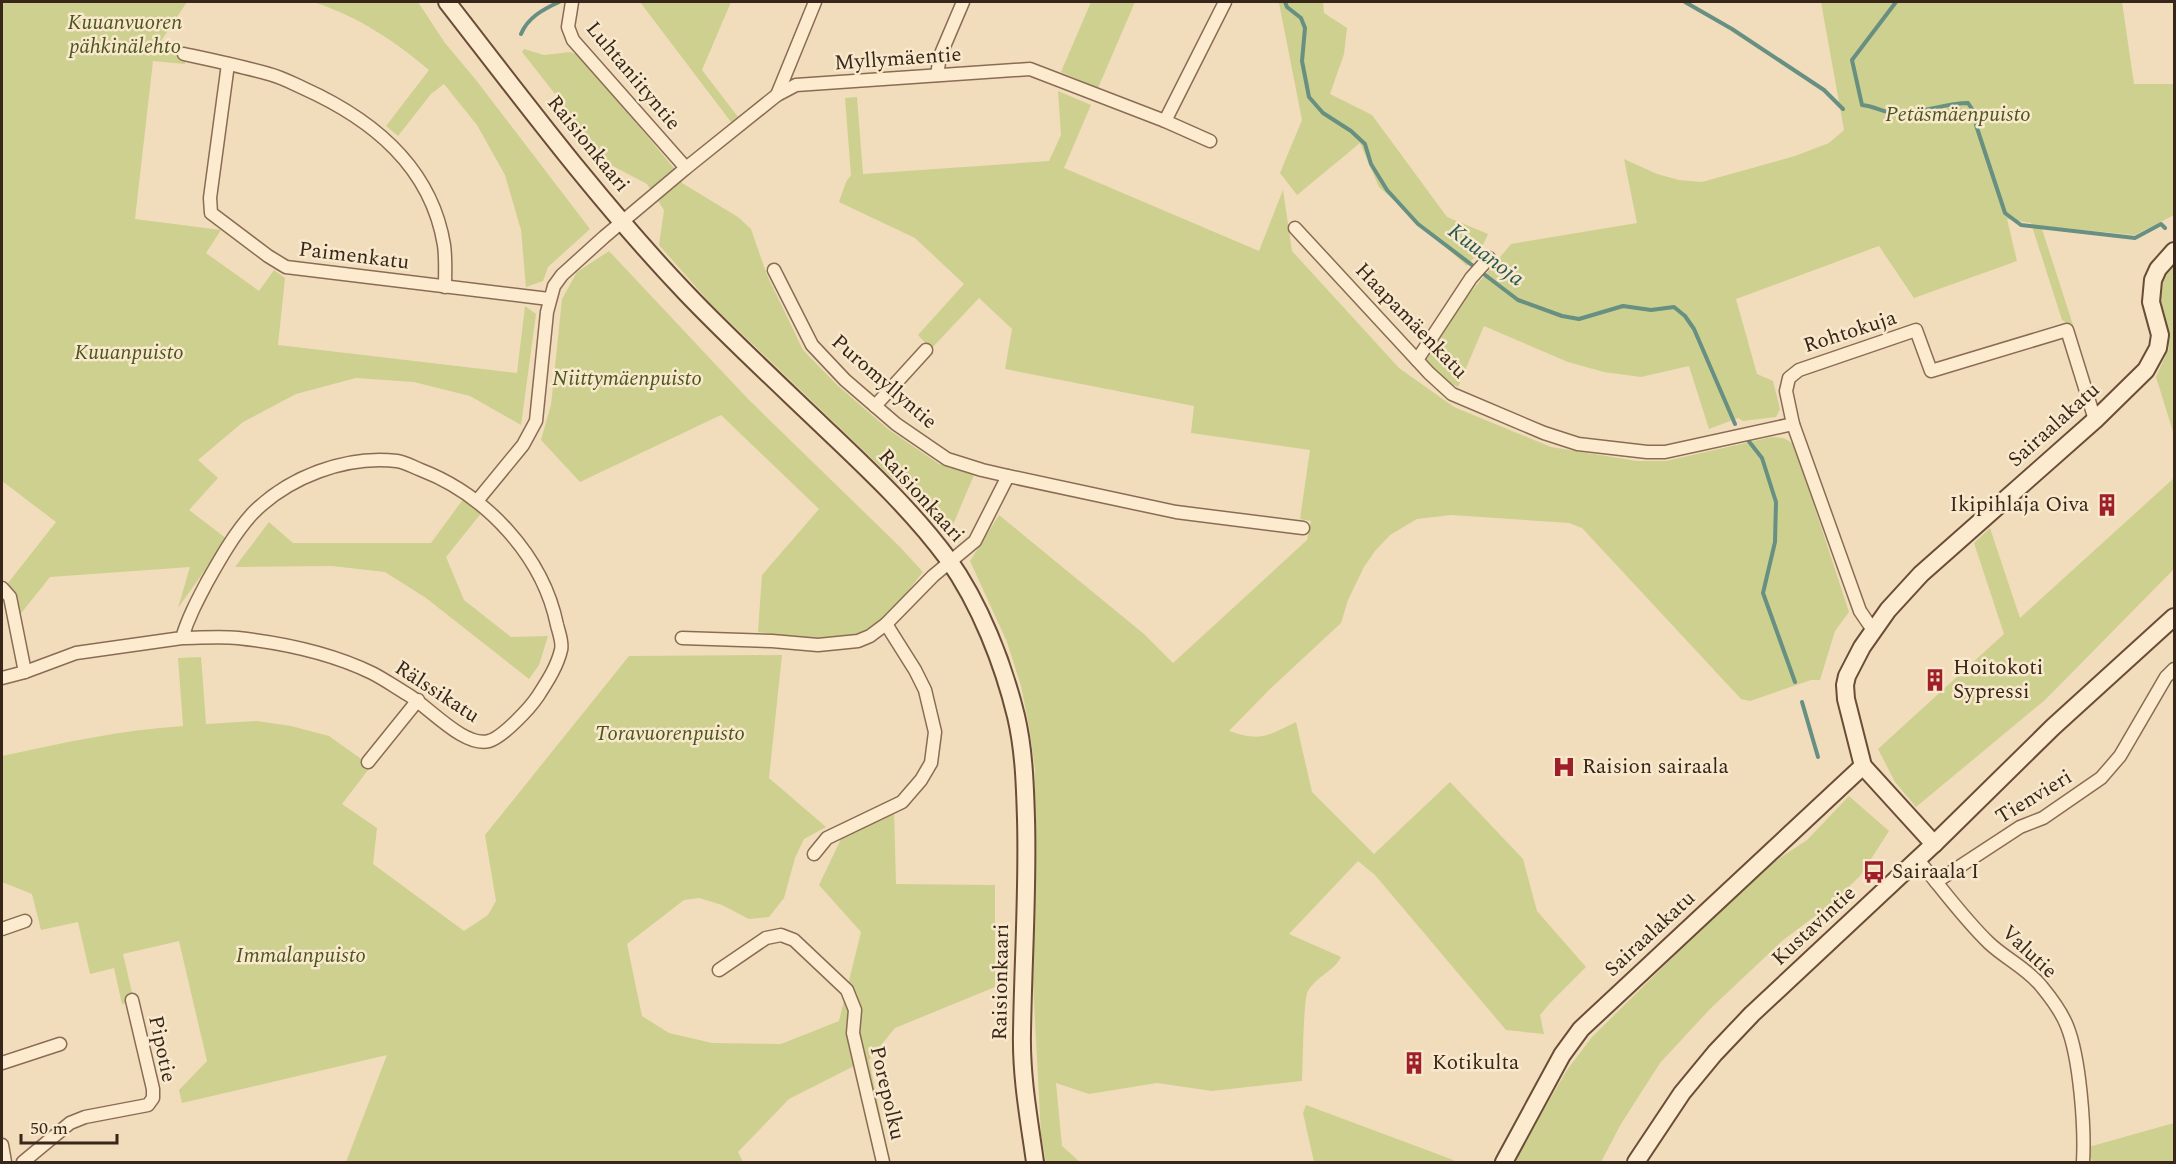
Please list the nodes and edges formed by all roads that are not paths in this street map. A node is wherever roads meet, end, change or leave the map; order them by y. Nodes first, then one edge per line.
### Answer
1 (447, 2) edge
2 (572, 2) edge
3 (815, 2) edge
4 (963, 2) edge
5 (1225, 2) edge
6 (184, 54) dead end
7 (228, 64) junction
8 (937, 75) junction
9 (777, 95) junction
10 (1165, 121) junction
11 (1210, 141) dead end
12 (686, 168) junction
13 (622, 222) junction
14 (1295, 228) dead end
15 (2175, 251) edge
16 (1489, 258) dead end
17 (774, 270) dead end
18 (445, 287) junction
19 (549, 299) junction
20 (926, 350) dead end
21 (1417, 360) junction
22 (875, 406) junction
23 (2095, 420) junction
24 (1793, 424) junction
25 (1008, 476) junction
26 (477, 501) junction
27 (1303, 528) dead end
28 (950, 562) junction
29 (2, 588) edge
30 (2175, 617) edge
31 (886, 624) junction
32 (1873, 630) junction
33 (182, 638) junction
34 (682, 638) dead end
35 (2175, 669) edge
36 (25, 672) junction
37 (2, 678) edge
38 (418, 700) junction
39 (368, 762) dead end
40 (1863, 766) junction
41 (1934, 844) junction
42 (814, 854) dead end
43 (1917, 860) junction
44 (1936, 882) junction
45 (25, 921) dead end
46 (2, 929) edge
47 (719, 970) dead end
48 (132, 1000) dead end
49 (60, 1044) dead end
50 (2, 1063) edge
51 (2, 1145) edge
52 (5, 1162) edge
53 (23, 1162) edge
54 (883, 1162) edge
55 (1035, 1162) edge
56 (1504, 1162) edge
57 (1636, 1162) edge
58 (2083, 1162) edge

1 - 13 main road, Raisionkaari
2 - 12 street, Luhtaniityntie
3 - 9 street
4 - 8 street
5 - 10 street
6 - 7 street
7 - 18 street
7 - 18 street, Paimenkatu
8 - 9 street, Myllymäentie
8 - 10 street, Myllymäentie
9 - 12 street, Myllymäentie
10 - 11 street, Myllymäentie
12 - 13 street, Myllymäentie
13 - 19 street, Myllymäentie
13 - 28 main road, Raisionkaari
14 - 21 street, Haapamäenkatu
15 - 23 main road, Sairaalakatu
16 - 21 street
17 - 22 street, Puromyllyntie
18 - 19 street, Paimenkatu
19 - 26 street
20 - 22 street
21 - 24 street, Haapamäenkatu
22 - 25 street, Puromyllyntie
23 - 24 street, Rohtokuja
23 - 32 main road, Sairaalakatu
24 - 32 street, Rohtokuja
25 - 27 street, Puromyllyntie
25 - 28 street
26 - 33 street, Rälssikatu
26 - 38 street, Rälssikatu
28 - 31 street
28 - 55 main road, Raisionkaari
29 - 36 street
30 - 41 main road, Kustavintie
31 - 34 street
31 - 42 street
32 - 40 main road, Sairaalakatu
33 - 36 street, Rälssikatu
33 - 38 street, Rälssikatu
35 - 44 street, Tienvieri
36 - 37 street, Rälssikatu
38 - 39 street
40 - 41 main road, Sairaalakatu
40 - 56 main road, Sairaalakatu
41 - 43 main road, Kustavintie
43 - 44 street, Valutie
43 - 57 main road, Kustavintie
44 - 58 street, Valutie
45 - 46 street
47 - 54 street, Porepolku
48 - 53 street, Pipotie
49 - 50 street
51 - 52 street

